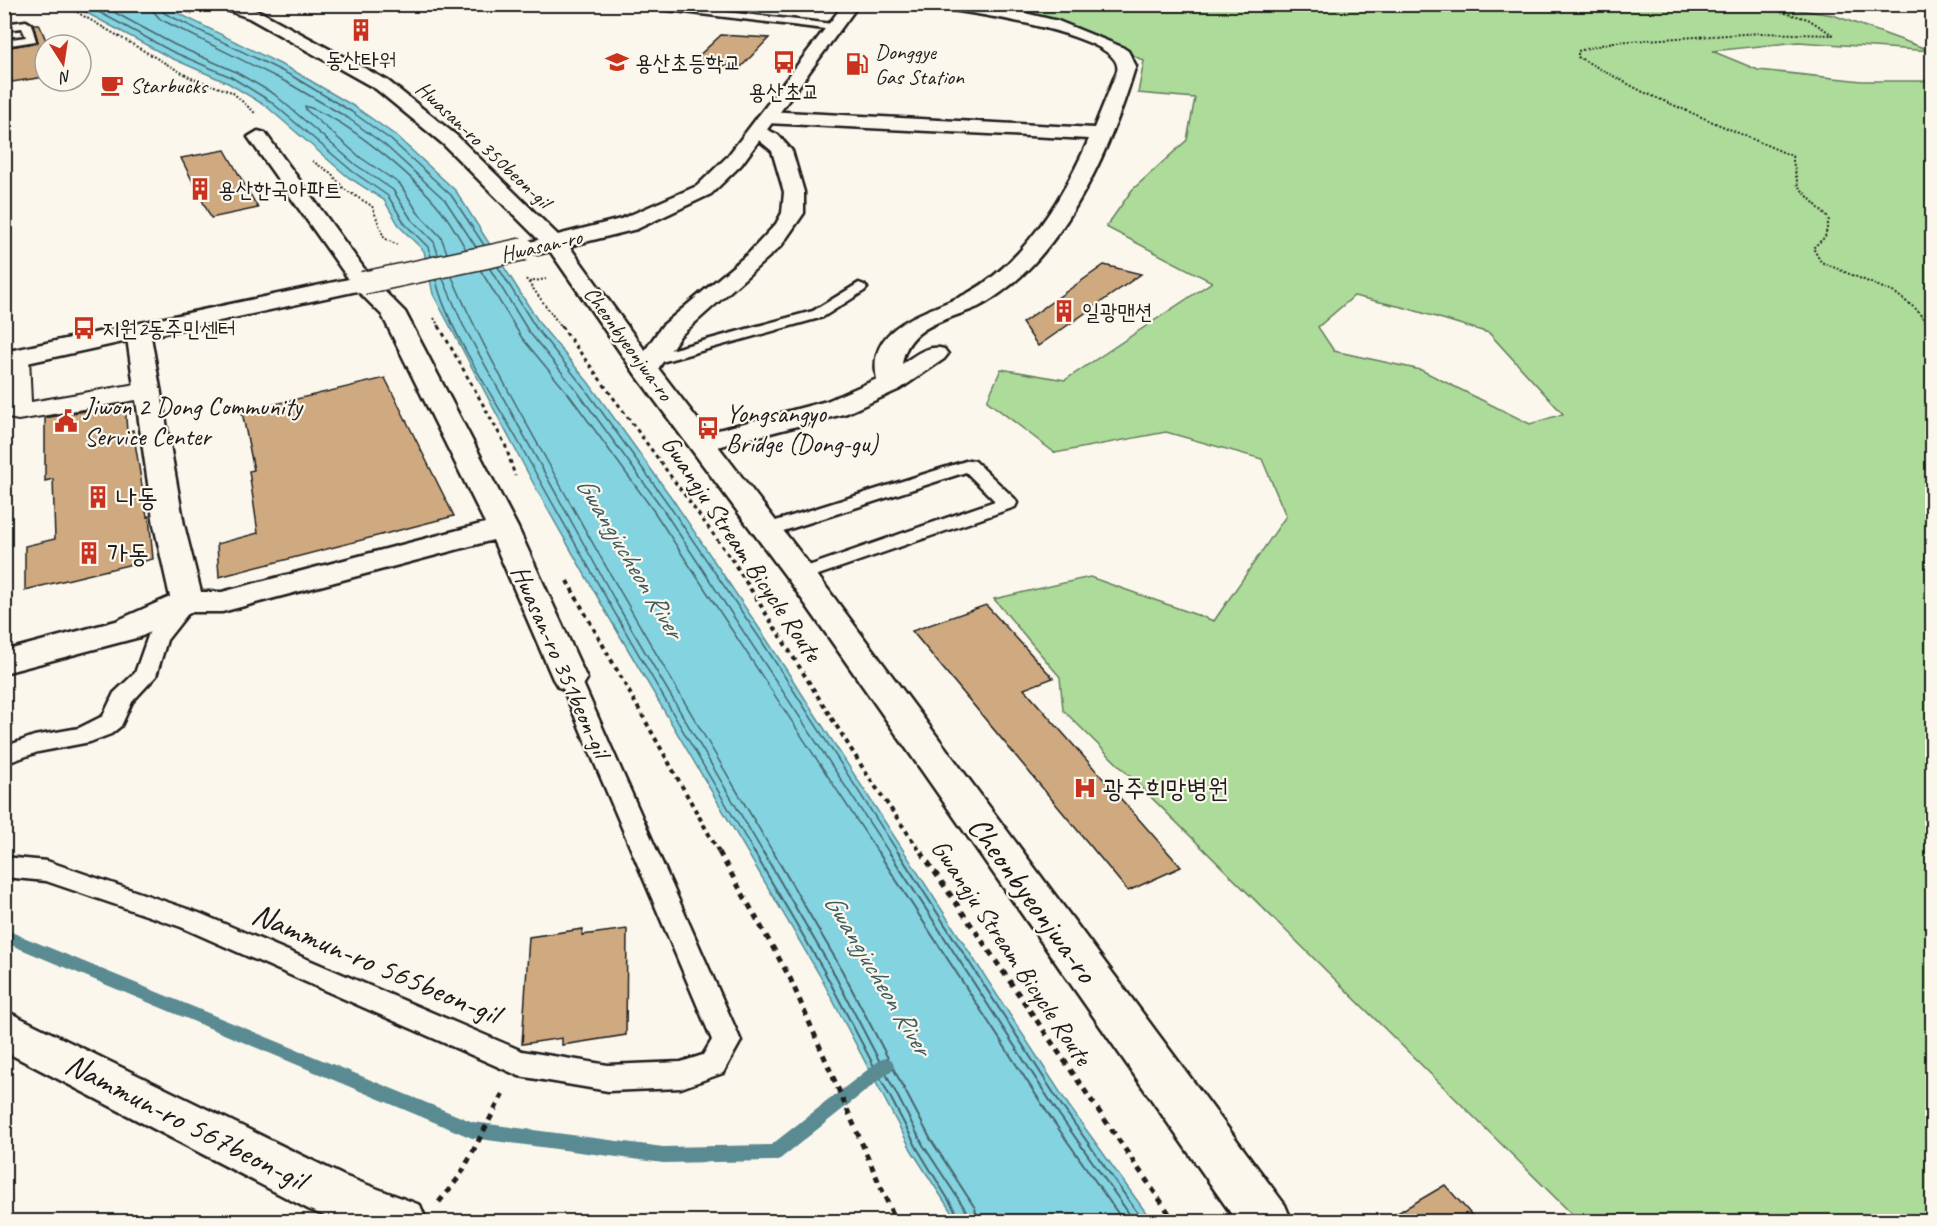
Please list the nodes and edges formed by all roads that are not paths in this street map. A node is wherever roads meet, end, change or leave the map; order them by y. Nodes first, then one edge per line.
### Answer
1 (216, 4) edge
2 (622, 4) edge
3 (852, 4) edge
4 (940, 4) edge
5 (4, 27) edge
6 (833, 27) junction
7 (5, 41) edge
8 (762, 124) junction
9 (1101, 134) junction
10 (258, 137) dead end
11 (540, 246) junction
12 (363, 283) junction
13 (859, 288) dead end
14 (138, 331) junction
15 (935, 354) dead end
16 (10, 359) edge
17 (650, 364) junction
18 (891, 383) junction
19 (148, 390) junction
20 (702, 442) junction
21 (503, 528) junction
22 (767, 530) junction
23 (801, 575) junction
24 (188, 602) junction
25 (4, 662) edge
26 (570, 679) joint
27 (4, 756) edge
28 (4, 867) edge
29 (4, 1029) edge
30 (720, 1053) joint
31 (402, 1221) edge
32 (1267, 1221) edge

1 - 11 street, Hwasan-ro 350beon-gil
2 - 6 lane
3 - 6 street, Hwasan-ro
4 - 9 street
5 - 7 lane
6 - 8 street, Hwasan-ro
8 - 9 street
8 - 11 street, Hwasan-ro
8 - 17 street
9 - 18 street
10 - 12 street, Hwasan-ro 351beon-gil
11 - 12 street, Hwasan-ro, bridge
11 - 17 street, Cheonbyeonjwa-ro
12 - 14 street, Hwasan-ro
12 - 21 street, Hwasan-ro 351beon-gil
13 - 17 lane, Cheonbyeonjwa-ro
14 - 16 street, Hwasan-ro
14 - 19 street
15 - 18 street
16 - 19 street, Hwasan-ro
17 - 20 street, Cheonbyeonjwa-ro
18 - 20 street
19 - 24 street
20 - 22 street, Cheonbyeonjwa-ro
21 - 24 street
21 - 26 street, Hwasan-ro 351beon-gil
22 - 23 street, Cheonbyeonjwa-ro
22 - 23 lane
23 - 32 street, Cheonbyeonjwa-ro
24 - 25 street
24 - 27 lane
26 - 30 lane, Hwasan-ro 351beon-gil
28 - 30 lane, Nammun-ro 565beon-gil
29 - 31 street, Nammun-ro 567beon-gil

